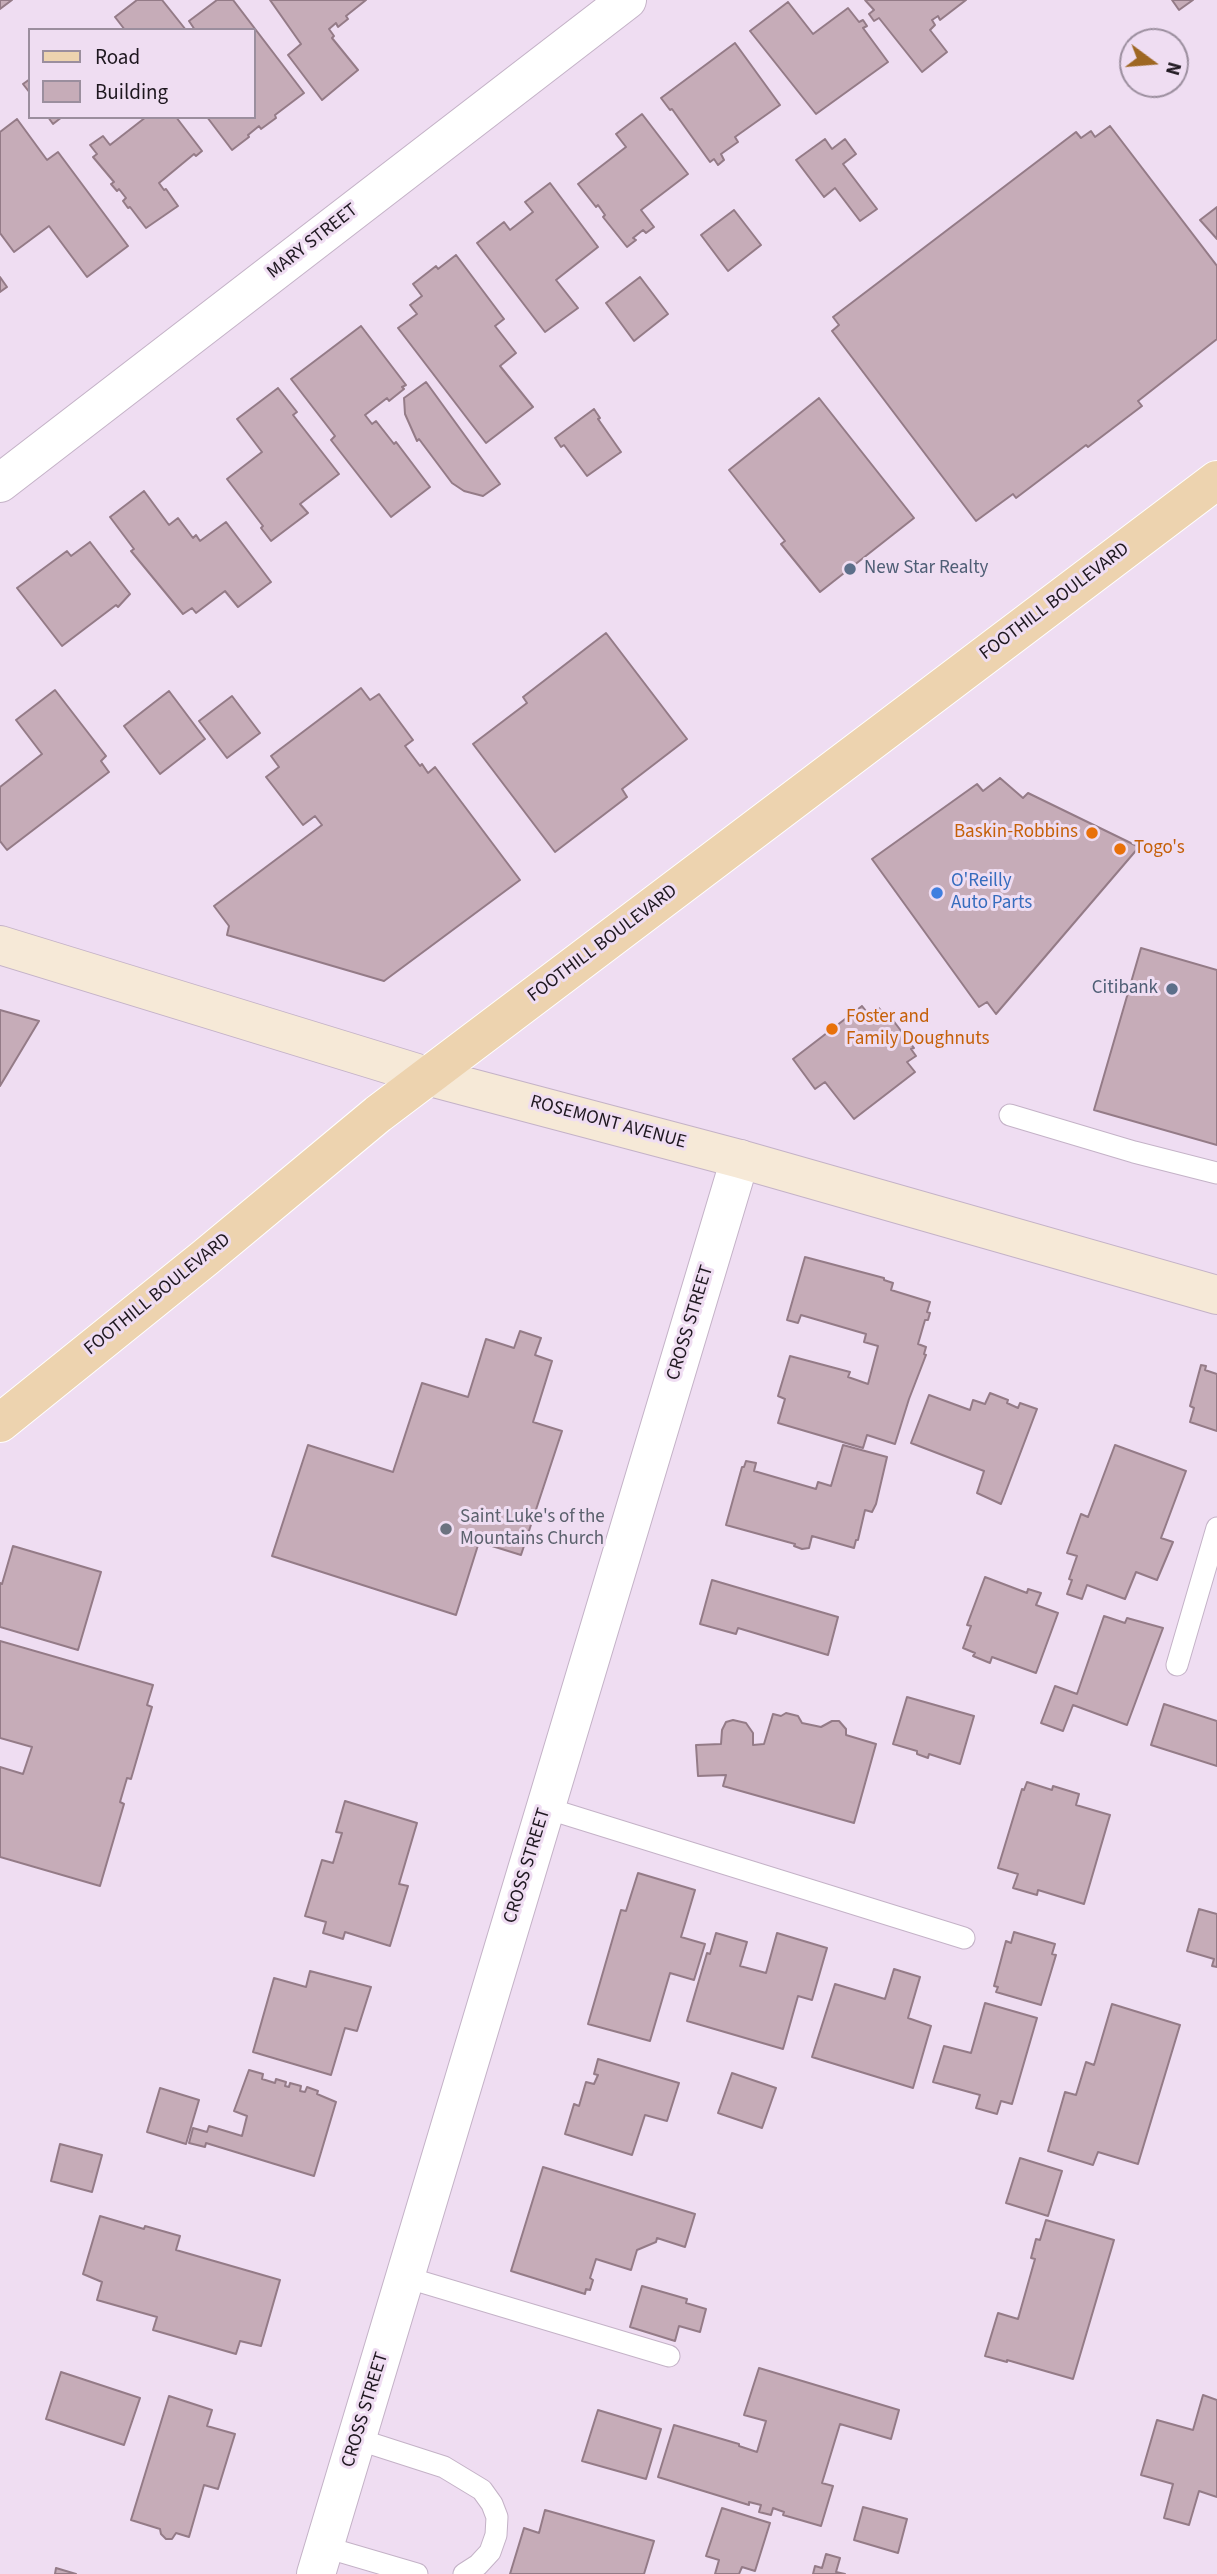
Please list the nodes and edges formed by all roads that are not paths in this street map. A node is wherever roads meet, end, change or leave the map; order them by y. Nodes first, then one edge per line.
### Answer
1 (627, 0) edge
2 (1217, 480) edge
3 (0, 483) edge
4 (0, 945) edge
5 (430, 1077) junction
6 (1010, 1115) dead end
7 (740, 1158) junction
8 (1217, 1173) edge
9 (1217, 1295) edge
10 (0, 1423) edge
11 (1217, 1528) edge
12 (1177, 1665) dead end
13 (546, 1808) junction
14 (964, 1938) dead end
15 (405, 2277) junction
16 (669, 2356) dead end
17 (357, 2439) junction
18 (321, 2560) edge
19 (416, 2574) edge
20 (464, 2574) edge

1 - 3 street, MARY STREET
2 - 5 main road, FOOTHILL BOULEVARD
4 - 5 street, ROSEMONT AVENUE
5 - 7 street, ROSEMONT AVENUE
5 - 10 main road, FOOTHILL BOULEVARD
6 - 8 lane
7 - 9 street, ROSEMONT AVENUE
7 - 13 street, CROSS STREET
11 - 12 lane
13 - 14 lane
13 - 15 street, CROSS STREET
15 - 16 lane
15 - 17 street, CROSS STREET
17 - 18 street, CROSS STREET
17 - 20 lane
18 - 19 lane

